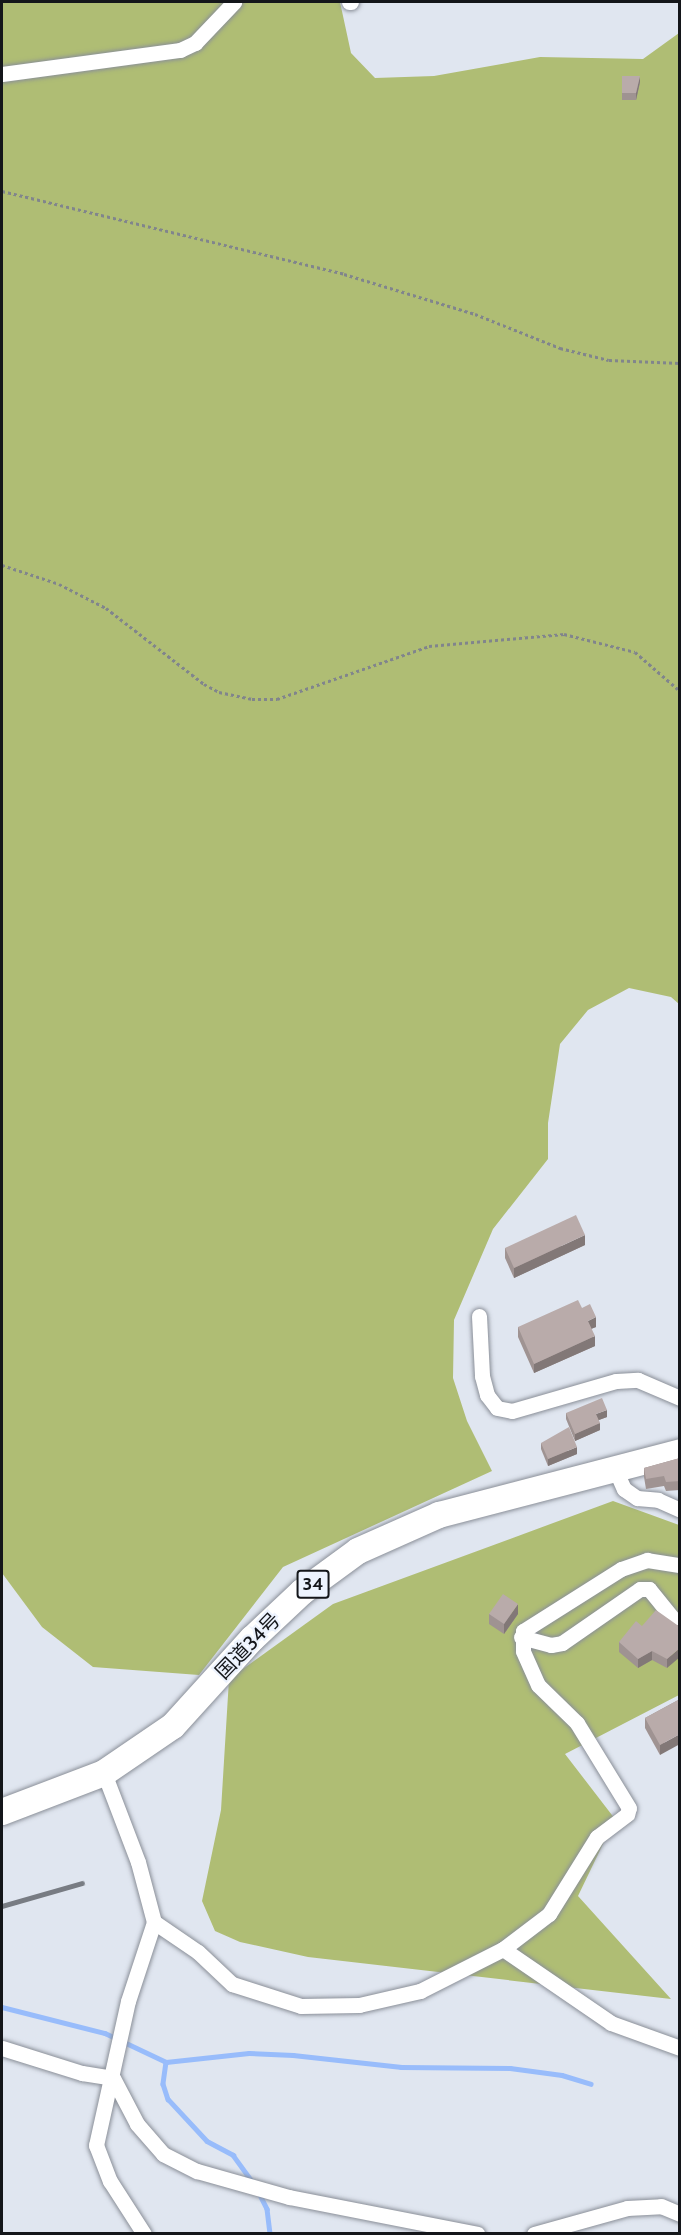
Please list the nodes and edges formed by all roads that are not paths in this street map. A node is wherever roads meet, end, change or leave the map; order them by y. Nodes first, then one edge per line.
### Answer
1 (234, 2) edge
2 (2, 74) edge
3 (478, 1316) dead end
4 (680, 1398) edge
5 (680, 1452) edge
6 (615, 1469) junction
7 (680, 1510) edge
8 (680, 1565) edge
9 (673, 1619) edge
10 (521, 1637) junction
11 (104, 1773) junction
12 (2, 1812) edge
13 (154, 1922) junction
14 (503, 1948) junction
15 (2, 2048) edge
16 (680, 2048) edge
17 (113, 2078) junction
18 (680, 2214) edge
19 (144, 2234) edge
20 (477, 2234) edge
21 (534, 2234) edge

1 - 2 street
3 - 4 street
5 - 6 highway, 国道34号 / 34
6 - 7 street
6 - 11 highway, 国道34号 / 34
8 - 10 street
9 - 10 street
10 - 14 street
11 - 12 highway, 国道34号 / 34
11 - 13 street
13 - 14 street
13 - 17 street
14 - 16 street
15 - 17 street
17 - 19 street
17 - 20 street
18 - 21 street

